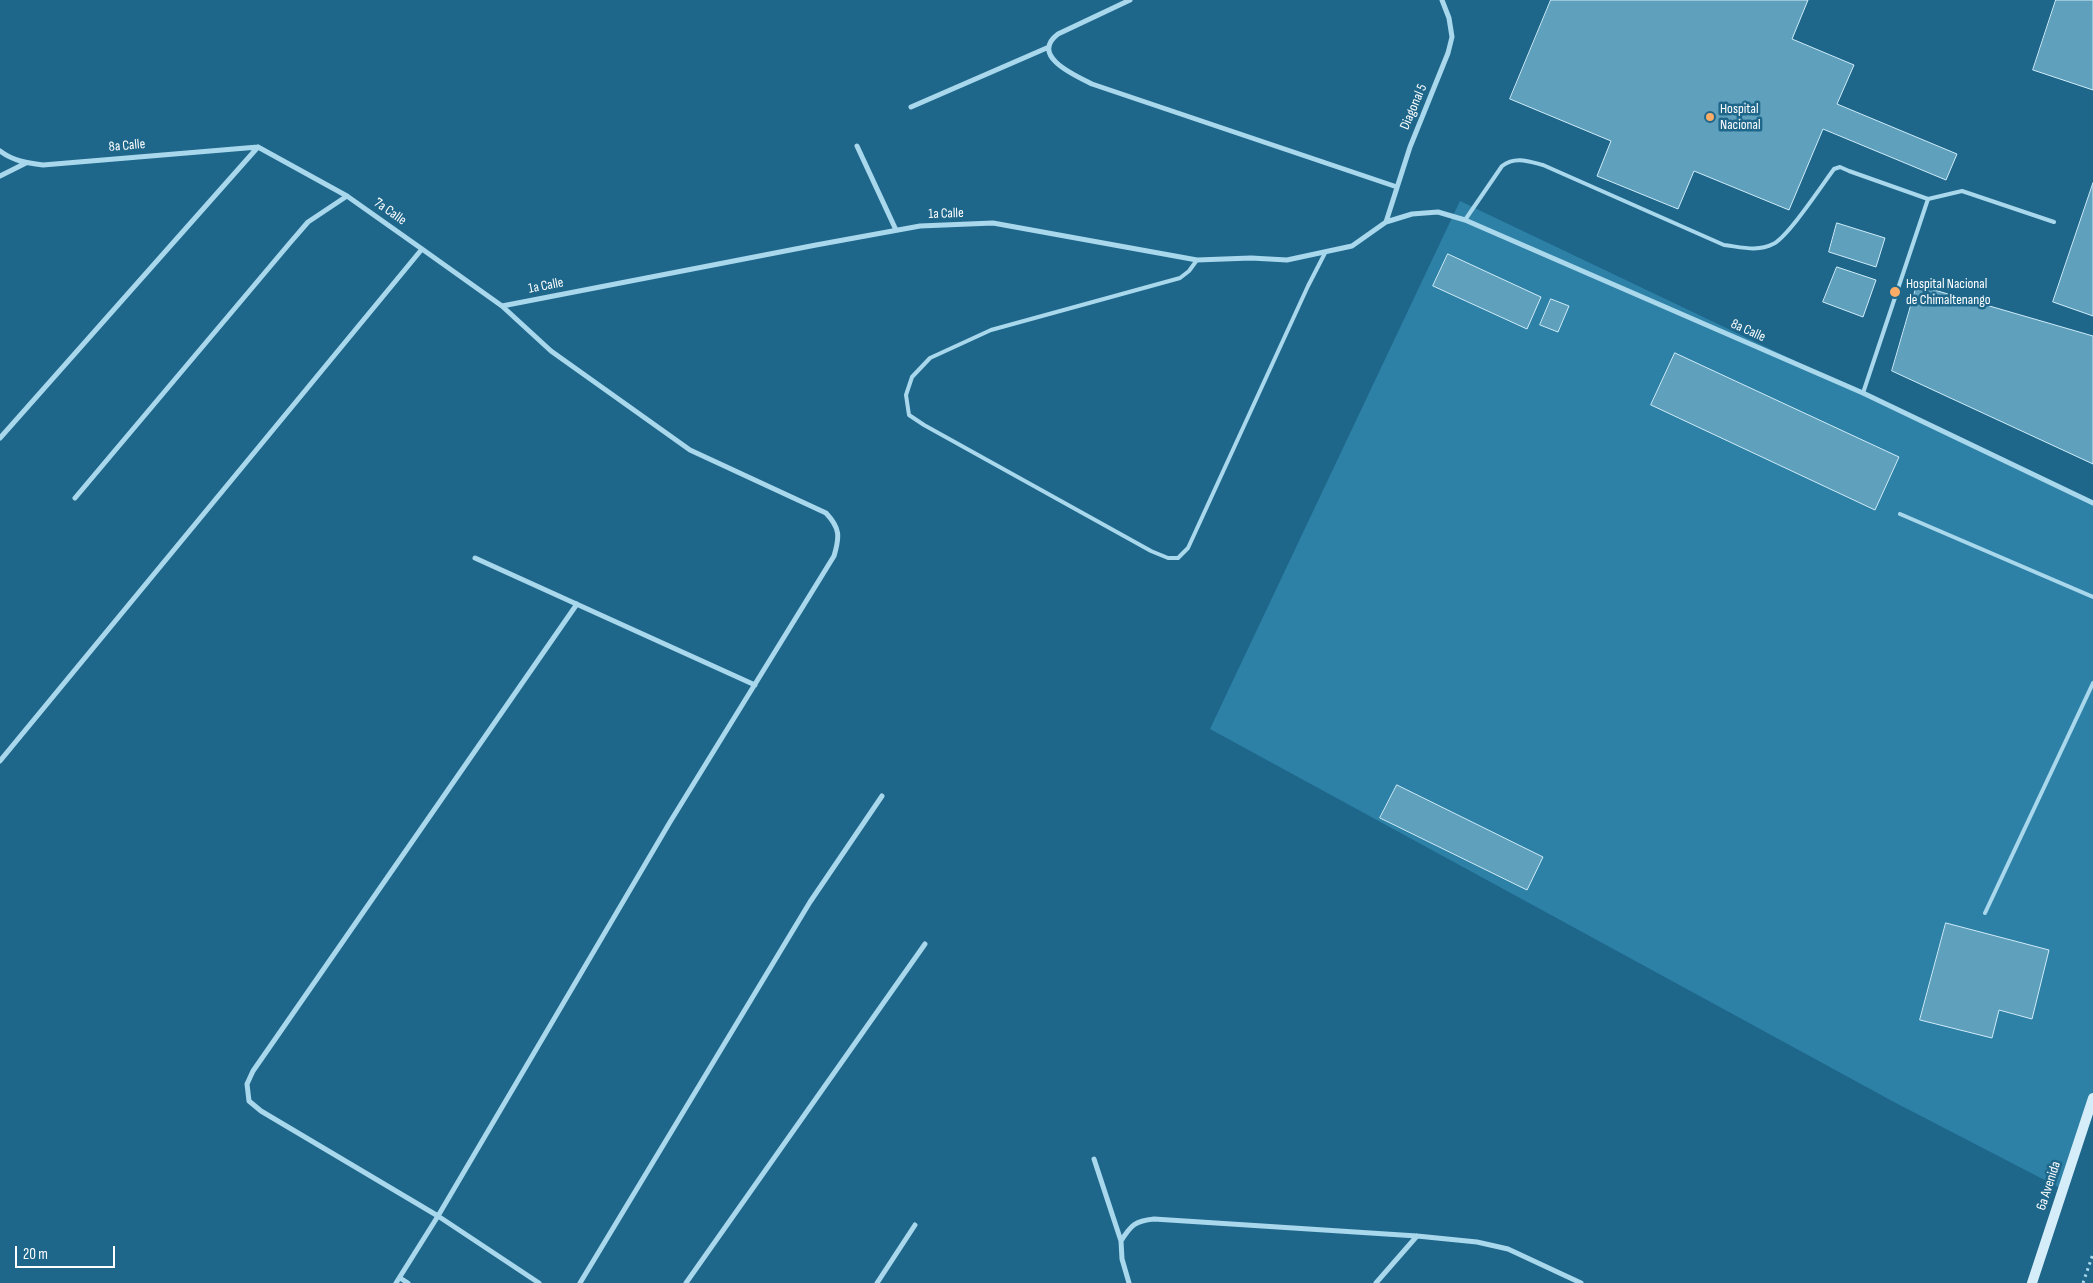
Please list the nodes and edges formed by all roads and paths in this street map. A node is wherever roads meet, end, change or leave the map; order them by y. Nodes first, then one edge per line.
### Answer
1 (1130, 0) edge
2 (1442, 0) edge
3 (1048, 47) junction
4 (911, 107) dead end
5 (857, 146) dead end
6 (258, 147) junction
7 (0, 151) edge
8 (27, 163) junction
9 (0, 176) edge
10 (1397, 187) junction
11 (347, 196) junction
12 (1928, 199) junction
13 (1465, 220) junction
14 (1386, 222) junction
15 (2054, 222) dead end
16 (896, 230) junction
17 (422, 249) junction
18 (1325, 252) junction
19 (1197, 260) junction
20 (502, 306) junction
21 (1863, 393) junction
22 (0, 438) edge
23 (75, 498) dead end
24 (2093, 503) edge
25 (1900, 514) dead end
26 (475, 558) dead end
27 (2093, 597) edge
28 (577, 604) junction
29 (2093, 683) edge
30 (755, 684) junction
31 (0, 761) edge
32 (882, 796) dead end
33 (1985, 913) dead end
34 (926, 944) dead end
35 (2093, 1098) edge
36 (1094, 1159) dead end
37 (438, 1216) junction
38 (915, 1225) dead end
39 (1418, 1236) junction
40 (1121, 1241) junction
41 (2093, 1254) edge
42 (398, 1281) edge
43 (408, 1283) edge
44 (539, 1283) edge
45 (580, 1283) edge
46 (686, 1283) edge
47 (877, 1283) edge
48 (1129, 1283) edge
49 (1376, 1283) edge
50 (1581, 1283) edge
51 (2032, 1283) edge
52 (2083, 1283) edge

1 - 3 street
2 - 10 street, Diagonal 5
3 - 4 street
3 - 10 street
5 - 16 street
6 - 8 street, 8a Calle
6 - 11 street, 7a Calle
6 - 22 street
7 - 8 street, 8a Calle
8 - 9 street
10 - 14 street, Diagonal 5
11 - 17 street, 7a Calle
11 - 23 street
12 - 13 lane
12 - 15 lane
12 - 21 lane
13 - 14 street, 8a Calle
13 - 21 street, 8a Calle
14 - 18 street, 1a Calle
16 - 19 street, 1a Calle
16 - 20 street, 1a Calle
17 - 20 street, 7a Calle
17 - 31 street
18 - 19 street, 1a Calle
18 - 19 lane
20 - 30 street, 7a Calle
21 - 24 street, 8a Calle
25 - 27 lane
26 - 28 street
28 - 30 street
28 - 37 street
29 - 33 lane
30 - 37 street, 7a Calle
32 - 45 street
34 - 46 street
35 - 51 main road, 6a Avenida
36 - 40 street
37 - 42 street, 7a Calle
37 - 44 street
38 - 47 street
39 - 40 street
39 - 49 street
39 - 50 street
40 - 48 street
41 - 52 path
42 - 43 street

